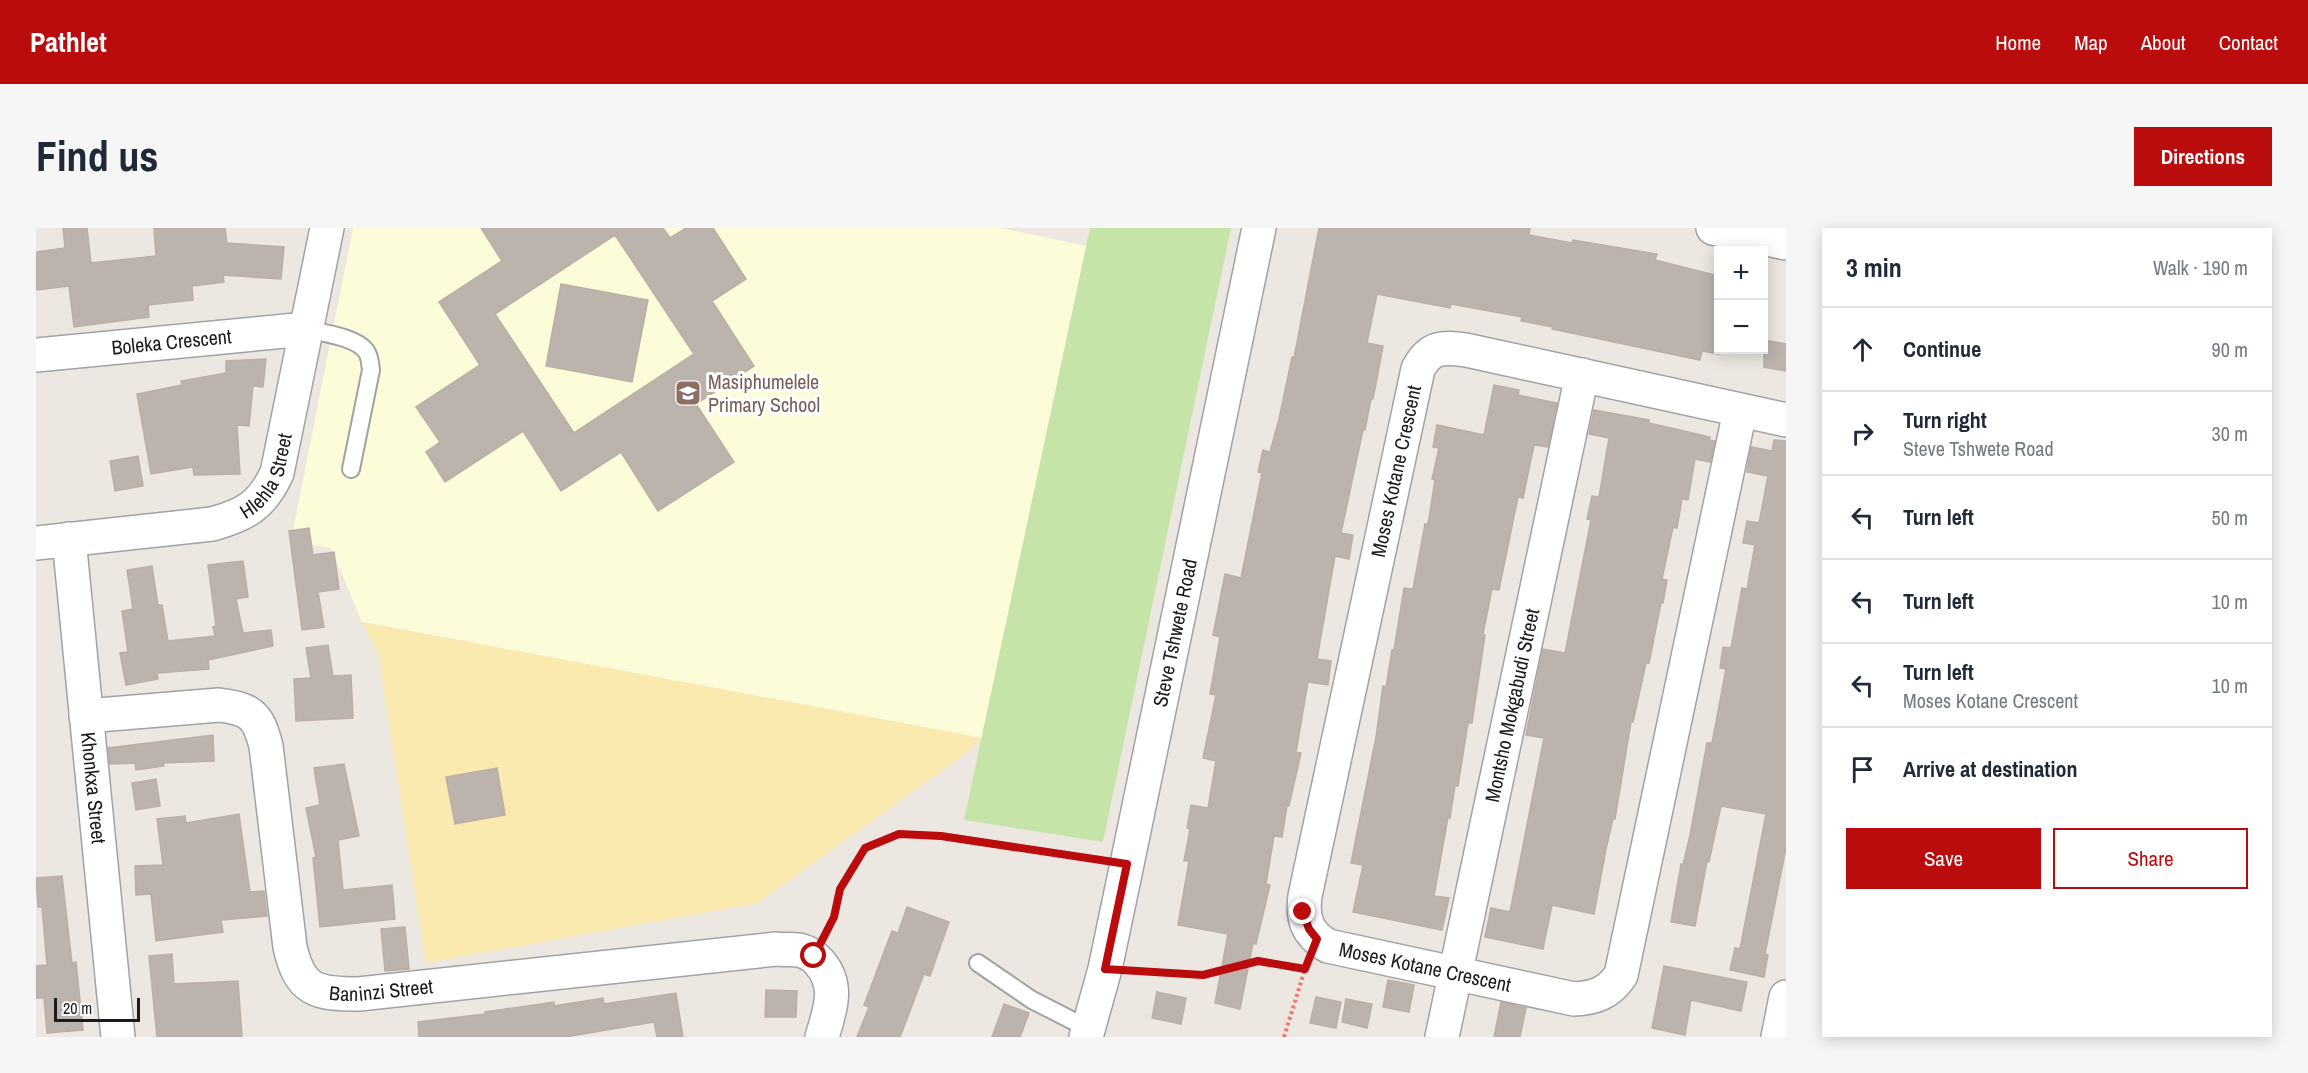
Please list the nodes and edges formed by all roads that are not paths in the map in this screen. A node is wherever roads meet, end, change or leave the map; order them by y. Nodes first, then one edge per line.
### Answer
1 (327, 228) edge
2 (1259, 228) edge
3 (1713, 228) edge
4 (1786, 243) edge
5 (306, 329) junction
6 (36, 355) edge
7 (1582, 375) junction
8 (1740, 411) junction
9 (1786, 420) edge
10 (351, 469) dead end
11 (69, 539) junction
12 (36, 543) edge
13 (86, 716) junction
14 (978, 963) dead end
15 (1455, 974) junction
16 (1786, 997) edge
17 (1088, 1033) edge
18 (118, 1037) edge
19 (822, 1037) edge
20 (1442, 1037) edge
21 (1778, 1037) edge

1 - 5 street, Hlehla Street
2 - 17 street, Steve Tshwete Road
3 - 4 street
5 - 6 street, Boleka Crescent
5 - 10 lane
5 - 11 street, Hlehla Street
7 - 8 street, Moses Kotane Crescent
7 - 15 street, Montsho Mokgabudi Street
7 - 15 street, Moses Kotane Crescent
8 - 9 street, Moses Kotane Crescent
8 - 15 street, Moses Kotane Crescent
11 - 12 street, Hlehla Street
11 - 13 street, Khonkxa Street
13 - 18 street, Khonkxa Street
13 - 19 street, Baninzi Street
14 - 17 lane
15 - 20 street, Montsho Mokgabudi Street
16 - 21 street

